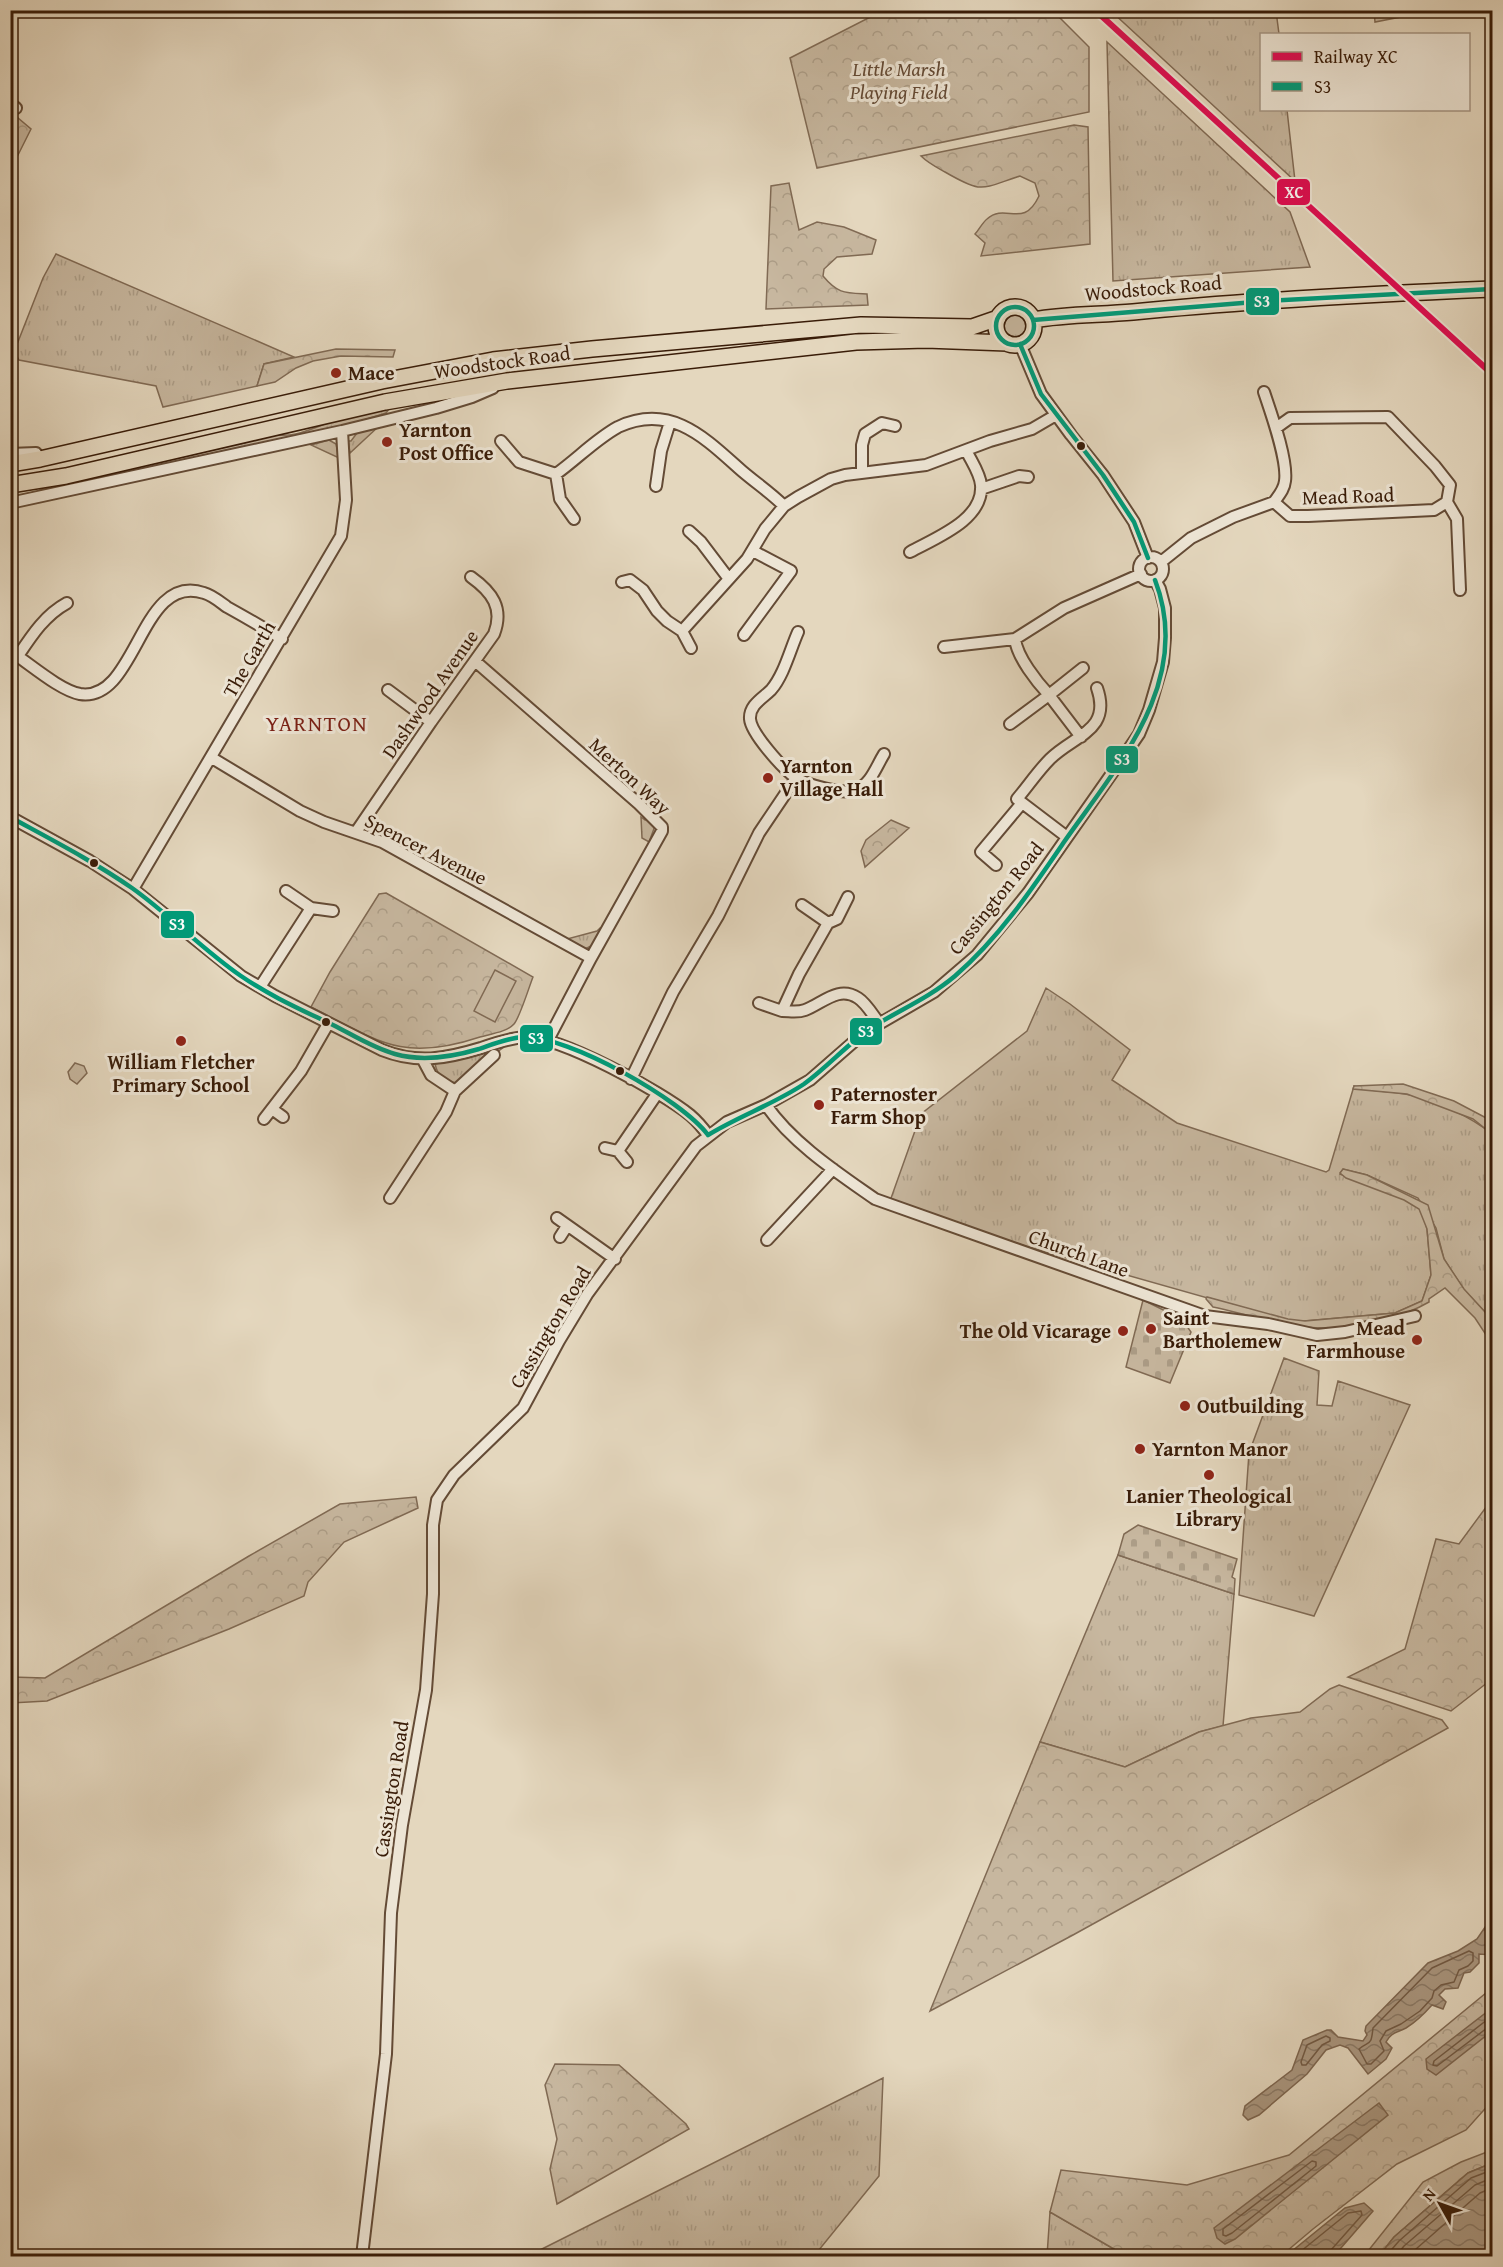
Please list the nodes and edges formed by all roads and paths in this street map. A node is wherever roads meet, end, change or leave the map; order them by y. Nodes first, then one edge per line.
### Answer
1 (1492, 289) edge
2 (998, 318) junction
3 (1033, 320) junction
4 (1013, 343) junction
5 (507, 381) junction
6 (1264, 392) dead end
7 (395, 400) junction
8 (1056, 415) junction
9 (399, 416) junction
10 (670, 422) junction
11 (895, 426) dead end
12 (1276, 428) junction
13 (342, 431) junction
14 (501, 441) dead end
15 (966, 450) junction
16 (10, 454) edge
17 (40, 459) junction
18 (10, 464) edge
19 (862, 471) junction
20 (556, 474) junction
21 (1028, 477) dead end
22 (30, 482) junction
23 (10, 485) edge
24 (656, 486) dead end
25 (981, 489) junction
26 (34, 498) junction
27 (1274, 502) junction
28 (1447, 502) junction
29 (10, 503) edge
30 (784, 506) junction
31 (574, 519) dead end
32 (689, 531) dead end
33 (753, 551) junction
34 (910, 552) dead end
35 (1148, 558) junction
36 (1161, 562) junction
37 (1141, 574) junction
38 (471, 577) dead end
39 (729, 579) junction
40 (1155, 580) junction
41 (622, 582) dead end
42 (1460, 590) dead end
43 (67, 603) dead end
44 (682, 631) junction
45 (798, 632) dead end
46 (744, 635) dead end
47 (282, 639) junction
48 (1015, 639) junction
49 (944, 647) dead end
50 (691, 648) dead end
51 (14, 653) edge
52 (476, 661) junction
53 (1083, 668) dead end
54 (1097, 688) dead end
55 (388, 690) dead end
56 (1049, 695) junction
57 (431, 722) junction
58 (1010, 724) dead end
59 (1081, 737) junction
60 (878, 757) dead end
61 (212, 758) junction
62 (796, 778) junction
63 (1022, 803) junction
64 (10, 817) edge
65 (357, 832) junction
66 (1067, 837) junction
67 (996, 865) dead end
68 (133, 890) junction
69 (286, 891) dead end
70 (848, 897) dead end
71 (802, 905) dead end
72 (311, 908) junction
73 (333, 911) dead end
74 (828, 923) junction
75 (591, 958) junction
76 (260, 987) junction
77 (759, 1003) dead end
78 (782, 1011) junction
79 (879, 1023) junction
80 (328, 1024) junction
81 (548, 1041) junction
82 (494, 1055) dead end
83 (423, 1060) junction
84 (631, 1078) junction
85 (455, 1091) junction
86 (657, 1094) junction
87 (766, 1105) junction
88 (272, 1109) junction
89 (283, 1117) dead end
90 (264, 1119) dead end
91 (708, 1136) junction
92 (605, 1148) dead end
93 (618, 1152) junction
94 (627, 1162) dead end
95 (833, 1169) junction
96 (390, 1198) dead end
97 (556, 1218) dead end
98 (567, 1226) junction
99 (560, 1237) dead end
100 (767, 1240) dead end
101 (615, 1259) junction
102 (1415, 1316) dead end
103 (362, 2256) edge

1 - 3 highway, Woodstock Road
2 - 3 highway
2 - 4 highway
2 - 17 highway, Woodstock Road
3 - 4 highway
4 - 5 highway, Woodstock Road
4 - 8 street
5 - 7 highway, Woodstock Road
5 - 9 street
6 - 12 street
7 - 9 street
7 - 22 highway, Woodstock Road
8 - 15 street
8 - 35 street
9 - 13 street
10 - 20 street
10 - 24 street
10 - 30 street
11 - 19 street
12 - 27 street
12 - 28 street
13 - 26 street
13 - 47 street, The Garth
14 - 20 street
15 - 19 street
15 - 25 street
16 - 17 street, Woodstock Road
17 - 18 highway, Woodstock Road
19 - 30 street
20 - 31 street
21 - 25 street
22 - 23 highway, Woodstock Road
22 - 26 street
25 - 34 street
26 - 29 street
27 - 28 street, Mead Road
27 - 36 street, Mead Road
28 - 42 street
30 - 33 street
32 - 39 street
33 - 39 street
33 - 46 street
35 - 36 street
35 - 37 street
36 - 40 street
37 - 40 street
37 - 48 street
38 - 52 street, Dashwood Avenue
39 - 44 street
40 - 66 street, Cassington Road
41 - 44 street
43 - 51 street
44 - 50 street
45 - 62 street
47 - 51 street
47 - 61 street, The Garth
48 - 49 street
48 - 56 street
52 - 57 street, Dashwood Avenue
52 - 75 street, Merton Way
53 - 56 street
54 - 59 street
55 - 57 street
56 - 58 street
56 - 59 street
57 - 65 street, Dashwood Avenue
59 - 63 street
60 - 62 street
61 - 65 street, Spencer Avenue
61 - 68 street, The Garth
62 - 84 street
63 - 66 street
63 - 67 street
64 - 68 street
65 - 75 street, Spencer Avenue
66 - 79 street, Cassington Road
68 - 76 street
69 - 72 street
70 - 74 street
71 - 74 street
72 - 73 street
72 - 76 street
74 - 78 street
75 - 81 street, Merton Way
76 - 80 street
77 - 78 street
78 - 79 street
79 - 87 street, Cassington Road
80 - 83 street
80 - 88 street
81 - 83 street
81 - 84 street
82 - 85 street
83 - 85 street
84 - 86 street
85 - 96 street
86 - 91 street
86 - 93 street
87 - 91 street, Cassington Road
87 - 95 street, Church Lane
88 - 89 street
88 - 90 street
91 - 101 street, Cassington Road
92 - 93 street
93 - 94 street
95 - 100 street
95 - 102 street, Church Lane
97 - 98 street
98 - 99 street
98 - 101 street
101 - 103 street, Cassington Road

